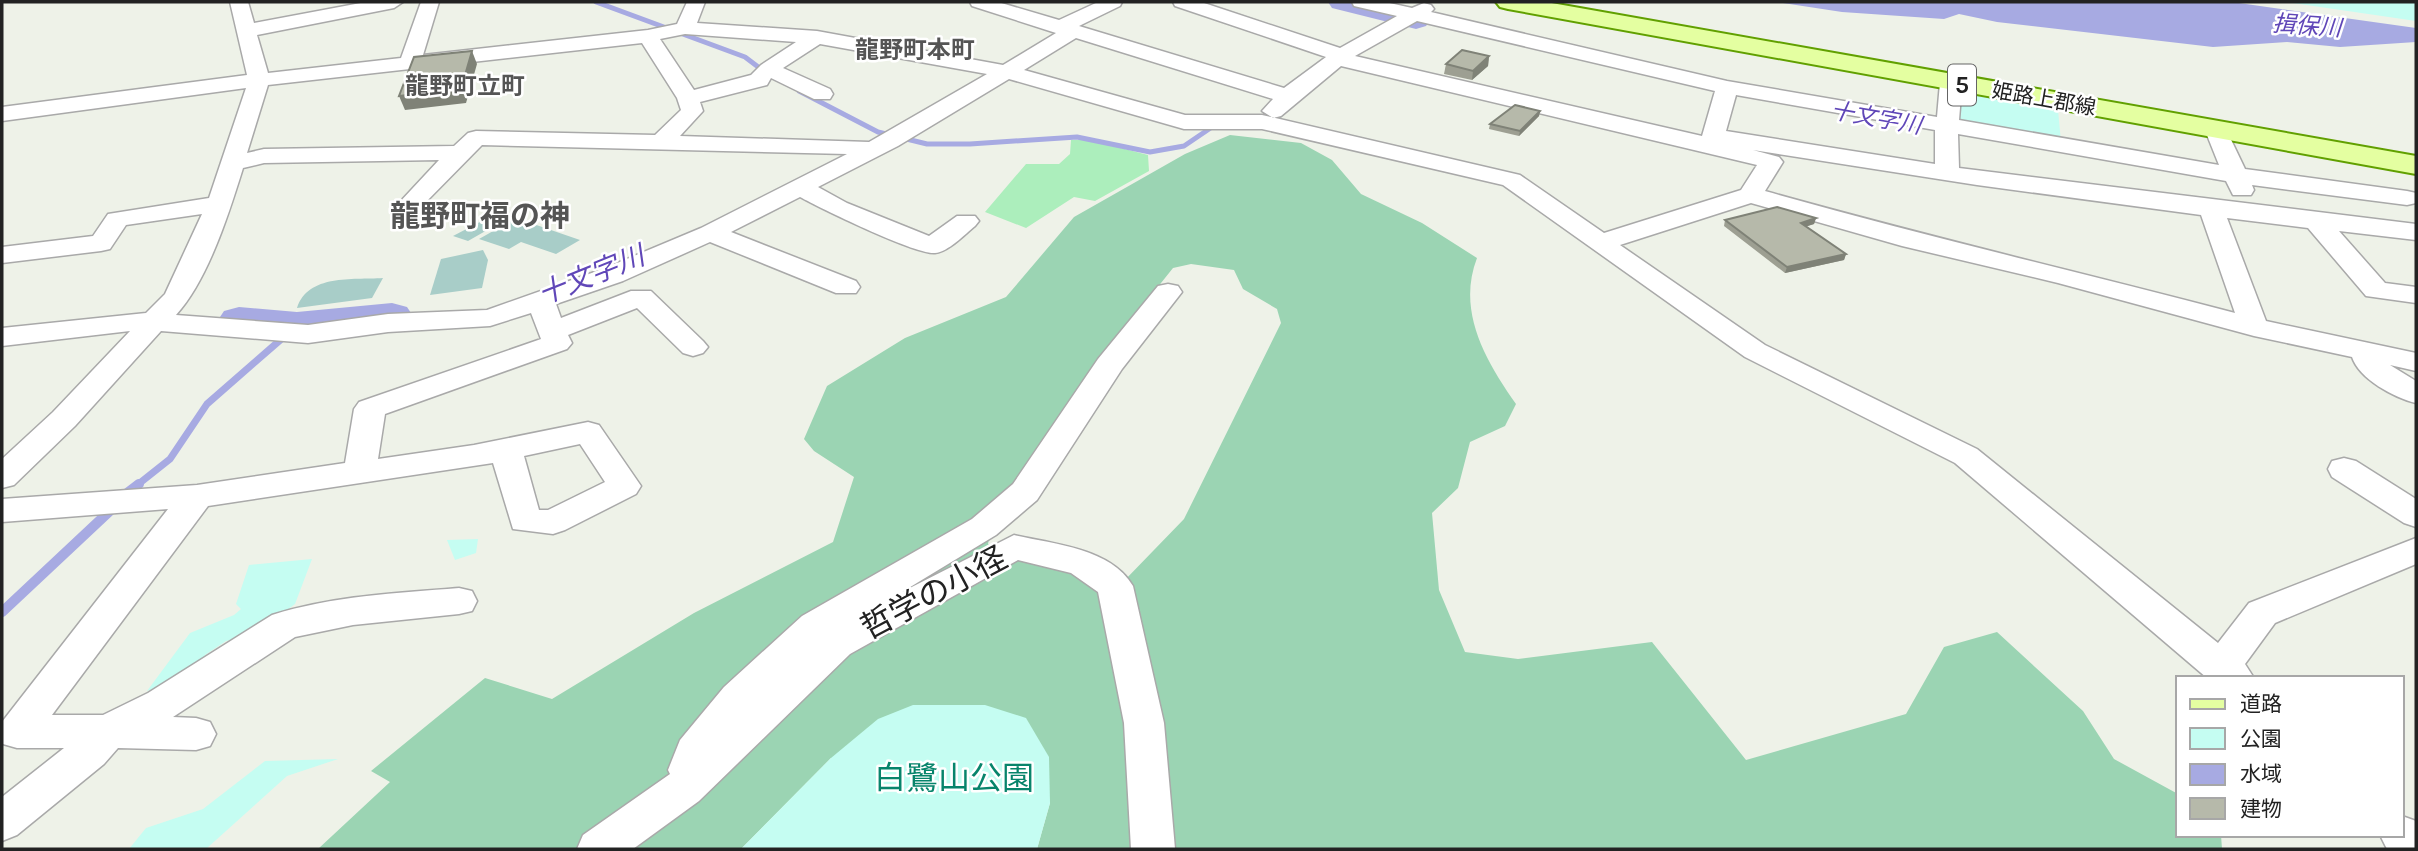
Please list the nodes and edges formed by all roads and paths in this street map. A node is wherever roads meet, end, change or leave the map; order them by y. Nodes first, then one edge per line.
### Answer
1 (239, 2) edge
2 (394, 2) edge
3 (430, 2) edge
4 (696, 2) edge
5 (979, 2) edge
6 (1113, 2) edge
7 (1182, 2) edge
8 (1361, 2) edge
9 (1438, 2) edge
10 (1508, 2) edge
11 (1409, 17) junction
12 (685, 28) junction
13 (1066, 30) junction
14 (245, 31) junction
15 (649, 36) junction
16 (817, 37) junction
17 (1341, 58) junction
18 (410, 63) junction
19 (768, 69) junction
20 (1009, 72) junction
21 (259, 80) junction
22 (1951, 83) junction
23 (1727, 87) junction
24 (822, 94) dead end
25 (1287, 96) junction
26 (751, 97) dead end
27 (690, 104) junction
28 (2, 114) edge
29 (1262, 122) junction
30 (2216, 130) junction
31 (1948, 131) junction
32 (1713, 141) junction
33 (659, 144) junction
34 (873, 150) junction
35 (460, 153) junction
36 (232, 163) junction
37 (2416, 165) edge
38 (1948, 173) junction
39 (2237, 180) junction
40 (800, 187) junction
41 (1750, 195) junction
42 (2407, 198) dead end
43 (219, 204) junction
44 (410, 204) dead end
45 (2211, 209) junction
46 (2256, 215) junction
47 (2316, 221) junction
48 (966, 222) dead end
49 (2416, 232) edge
50 (710, 233) junction
51 (1599, 243) junction
52 (2, 255) edge
53 (846, 287) dead end
54 (1168, 292) dead end
55 (2416, 295) edge
56 (541, 302) junction
57 (162, 317) junction
58 (2254, 327) junction
59 (553, 331) junction
60 (2, 337) edge
61 (693, 347) dead end
62 (2365, 350) junction
63 (2416, 362) edge
64 (2416, 394) edge
65 (506, 451) dead end
66 (2344, 469) dead end
67 (360, 472) junction
68 (2, 477) edge
69 (197, 496) junction
70 (2, 510) edge
71 (2416, 515) edge
72 (2416, 550) edge
73 (458, 601) dead end
74 (2228, 672) edge
75 (108, 731) junction
76 (196, 734) dead end
77 (684, 788) junction
78 (2, 822) edge
79 (598, 849) edge
80 (1153, 849) edge

1 - 14 street
2 - 14 street
3 - 18 street
4 - 12 street
5 - 13 street
6 - 13 street
7 - 17 street
8 - 11 street
9 - 11 street
10 - 22 main road, 姫路上郡線 / 5
11 - 17 street
11 - 23 street
12 - 15 street
12 - 16 street
13 - 20 street
13 - 25 street
14 - 21 street
15 - 18 street
15 - 27 street
16 - 19 street
16 - 20 street
17 - 25 street
17 - 32 street
18 - 21 street
19 - 24 street
19 - 27 street
20 - 29 street
20 - 34 street
21 - 28 street
21 - 36 street
22 - 30 main road, 姫路上郡線 / 5
22 - 31 street
23 - 31 street
23 - 32 street
25 - 29 street
26 - 27 street
27 - 33 street
29 - 51 street
30 - 37 main road, 姫路上郡線 / 5
30 - 39 street
31 - 38 street
31 - 39 street
32 - 38 street
32 - 41 street
33 - 34 street
33 - 35 street
34 - 40 street
35 - 36 street
35 - 44 street
36 - 43 street
38 - 45 street
39 - 42 street
39 - 46 street
40 - 48 street
40 - 50 street
41 - 51 street
41 - 58 street
43 - 52 street
43 - 57 street
45 - 46 street
45 - 58 street
46 - 47 street
47 - 49 street
47 - 55 street
50 - 53 street
50 - 56 street
51 - 74 street
54 - 77 street
56 - 57 street
56 - 59 street
57 - 60 street
57 - 68 street
58 - 62 street
59 - 61 street
59 - 67 street
62 - 63 street
62 - 64 street
65 - 67 street
66 - 71 street
67 - 69 street
69 - 70 street
69 - 75 street
72 - 74 street
73 - 75 street
75 - 76 street
75 - 78 street
77 - 79 street, 哲学の小径
77 - 80 street, 哲学の小径

